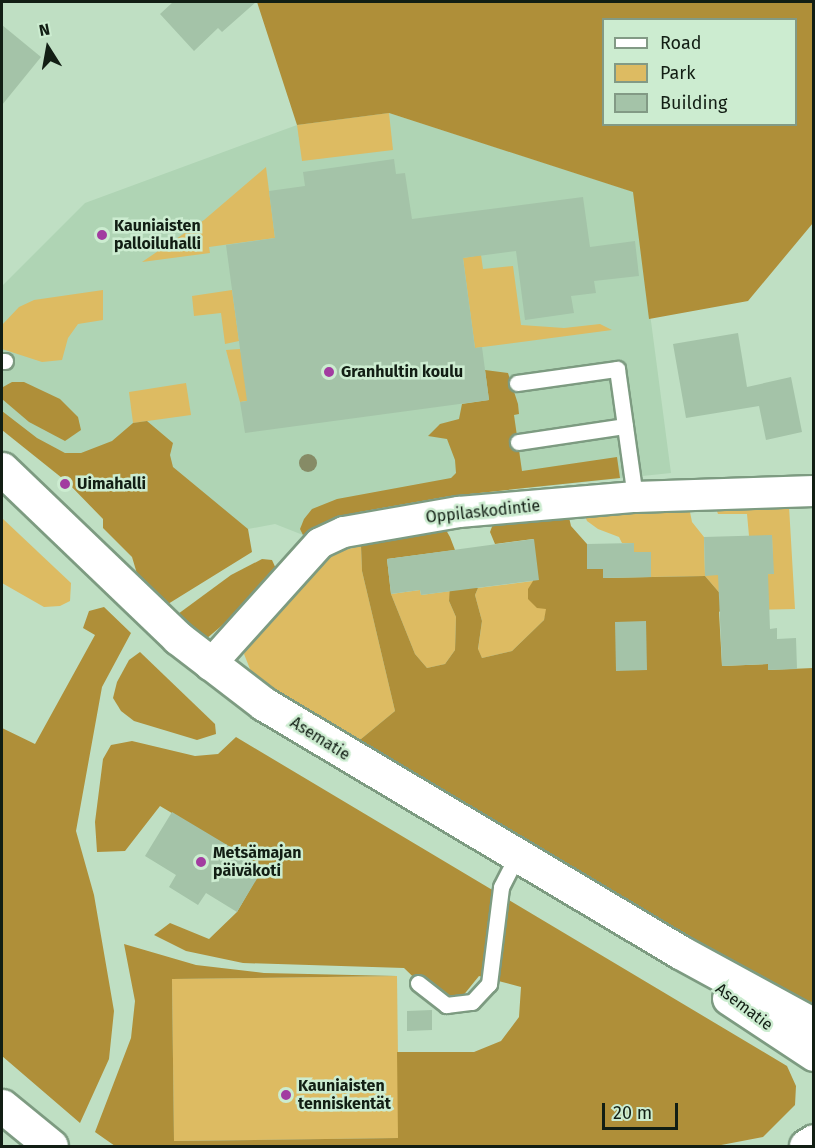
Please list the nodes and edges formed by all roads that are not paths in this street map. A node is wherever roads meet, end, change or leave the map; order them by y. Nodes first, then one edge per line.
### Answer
1 (517, 383) dead end
2 (625, 426) junction
3 (518, 442) dead end
4 (2, 469) edge
5 (813, 491) edge
6 (635, 497) junction
7 (210, 665) junction
8 (518, 856) junction
9 (680, 952) junction
10 (418, 983) dead end
11 (813, 1025) edge
12 (813, 1054) edge
13 (2, 1106) edge
14 (813, 1141) edge
15 (51, 1146) edge
16 (806, 1146) edge

1 - 2 lane
2 - 3 lane
2 - 6 lane
4 - 7 street, Asematie
5 - 6 street, Oppilaskodintie
6 - 7 street, Oppilaskodintie
7 - 8 street, Asematie
8 - 9 street, Asematie
8 - 10 lane
9 - 11 street, Asematie
9 - 12 street, Asematie
13 - 15 street
14 - 16 street

